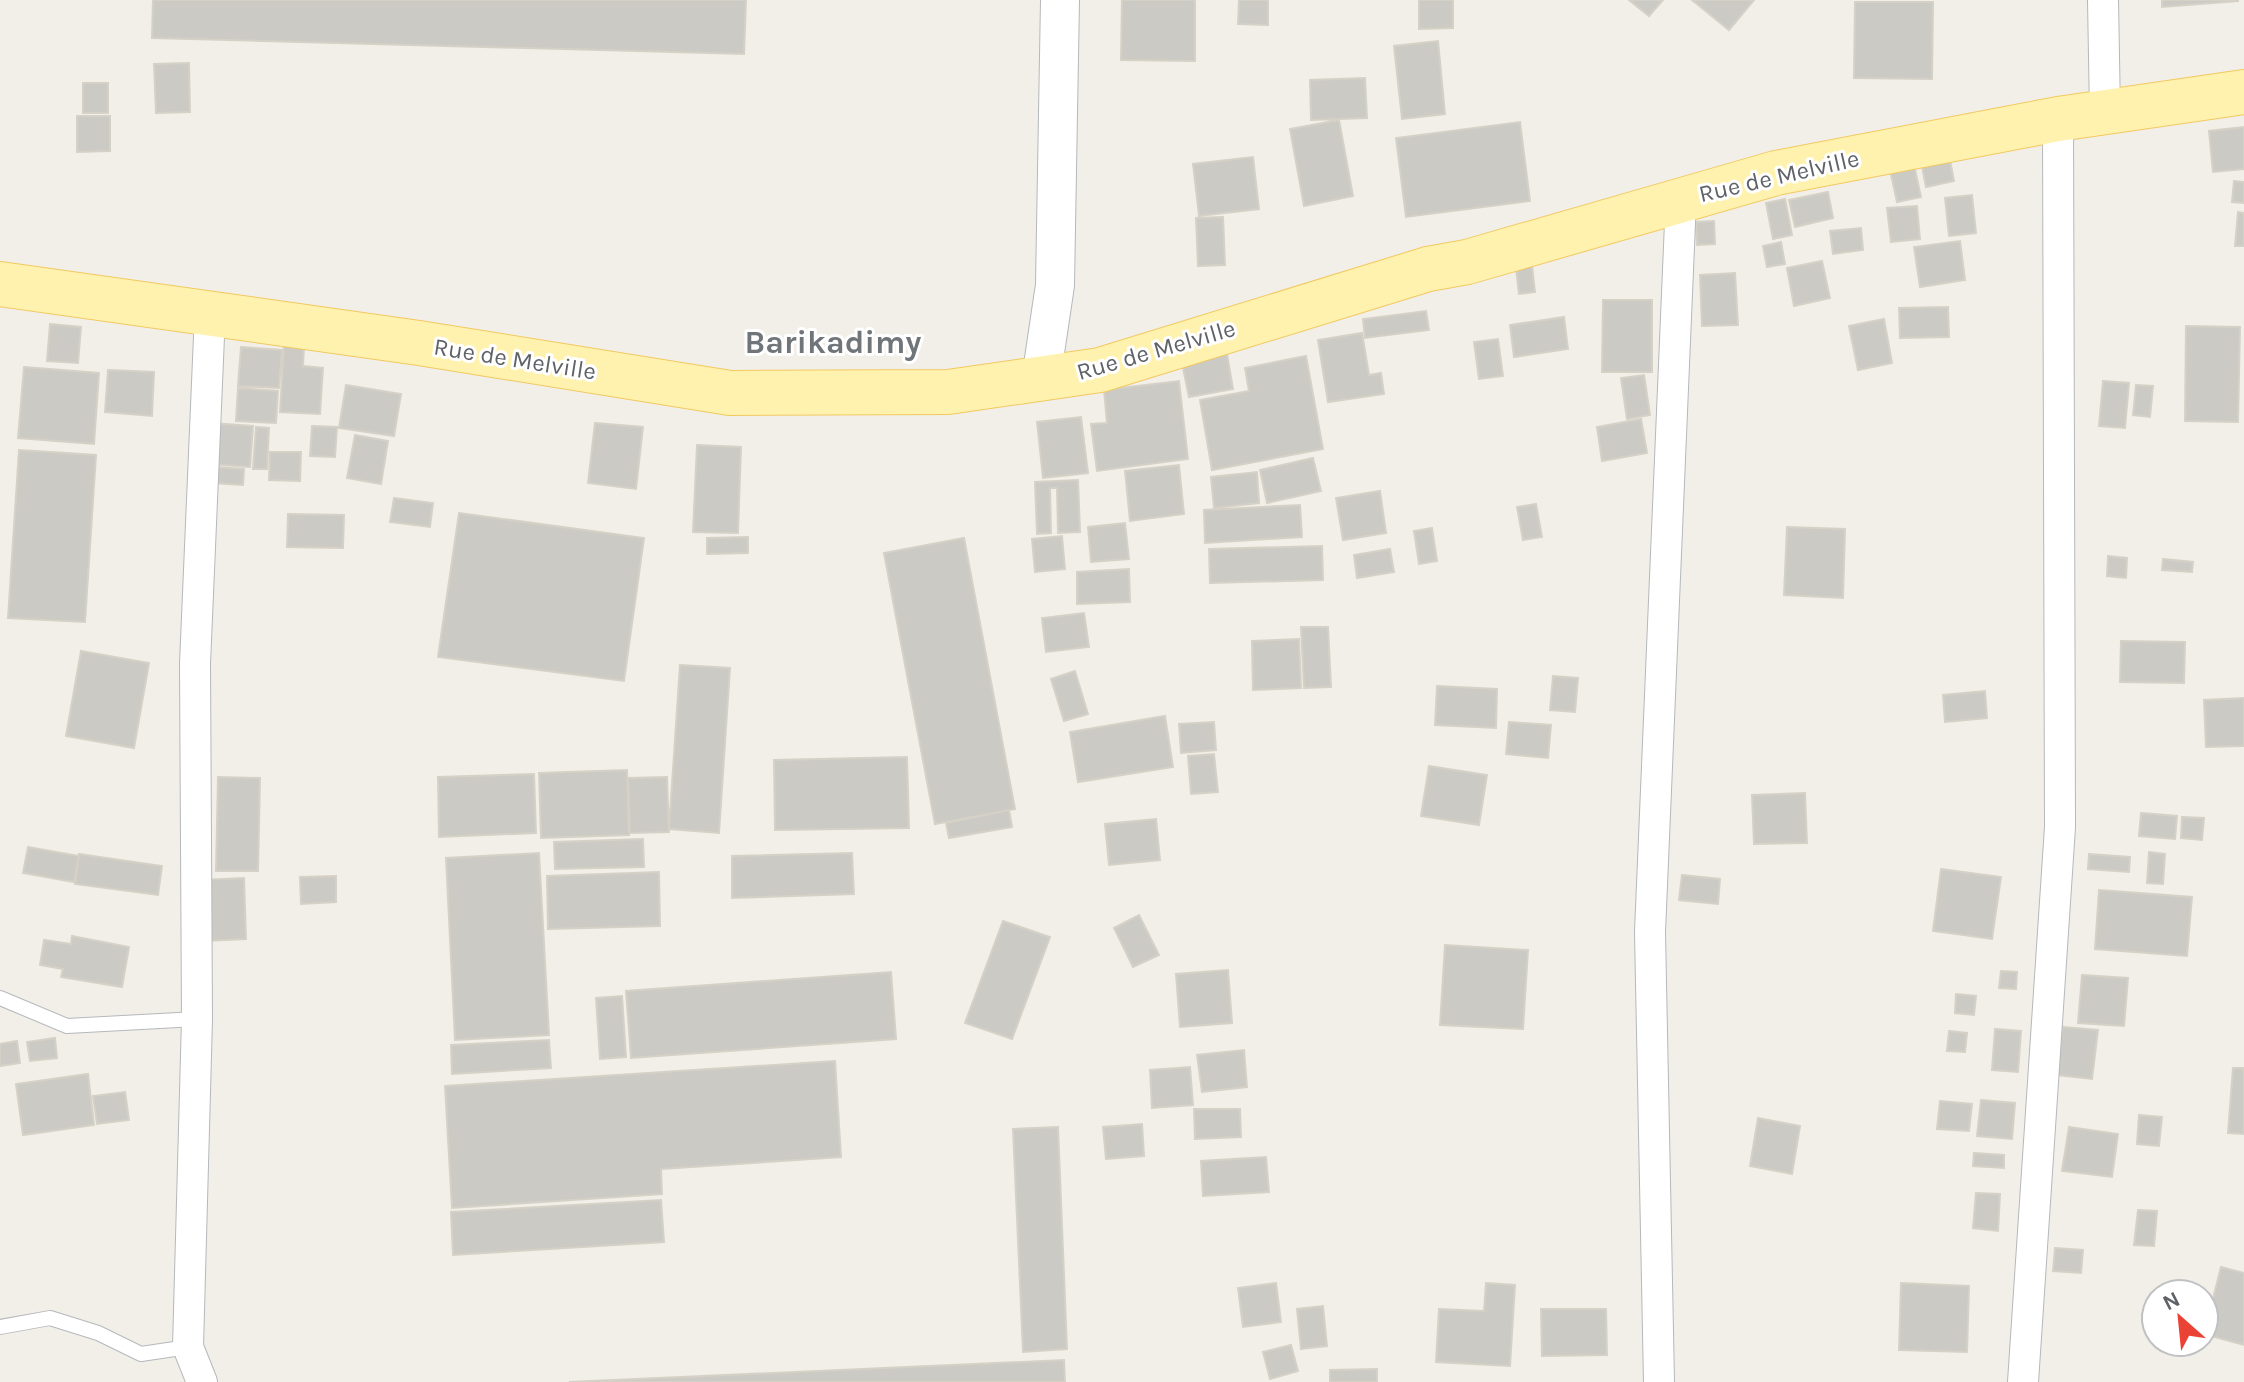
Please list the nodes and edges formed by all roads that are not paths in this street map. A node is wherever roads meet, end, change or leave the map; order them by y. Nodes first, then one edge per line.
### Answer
1 (1060, 0) edge
2 (2103, 0) edge
3 (2244, 92) edge
4 (2105, 113) junction
5 (2058, 119) junction
6 (1681, 199) junction
7 (0, 284) edge
8 (210, 313) junction
9 (1041, 379) junction
10 (0, 998) edge
11 (197, 1019) junction
12 (0, 1327) edge
13 (188, 1347) junction
14 (202, 1382) edge
15 (1659, 1382) edge
16 (2023, 1382) edge

1 - 9 street
2 - 4 street
3 - 4 main road, Rue de Melville
4 - 5 main road, Rue de Melville
5 - 6 main road, Rue de Melville
5 - 16 street
6 - 9 main road, Rue de Melville
6 - 15 street
7 - 8 main road, Rue de Melville
8 - 9 main road, Rue de Melville
8 - 11 street
10 - 11 lane
11 - 13 street
12 - 13 lane
13 - 14 street

